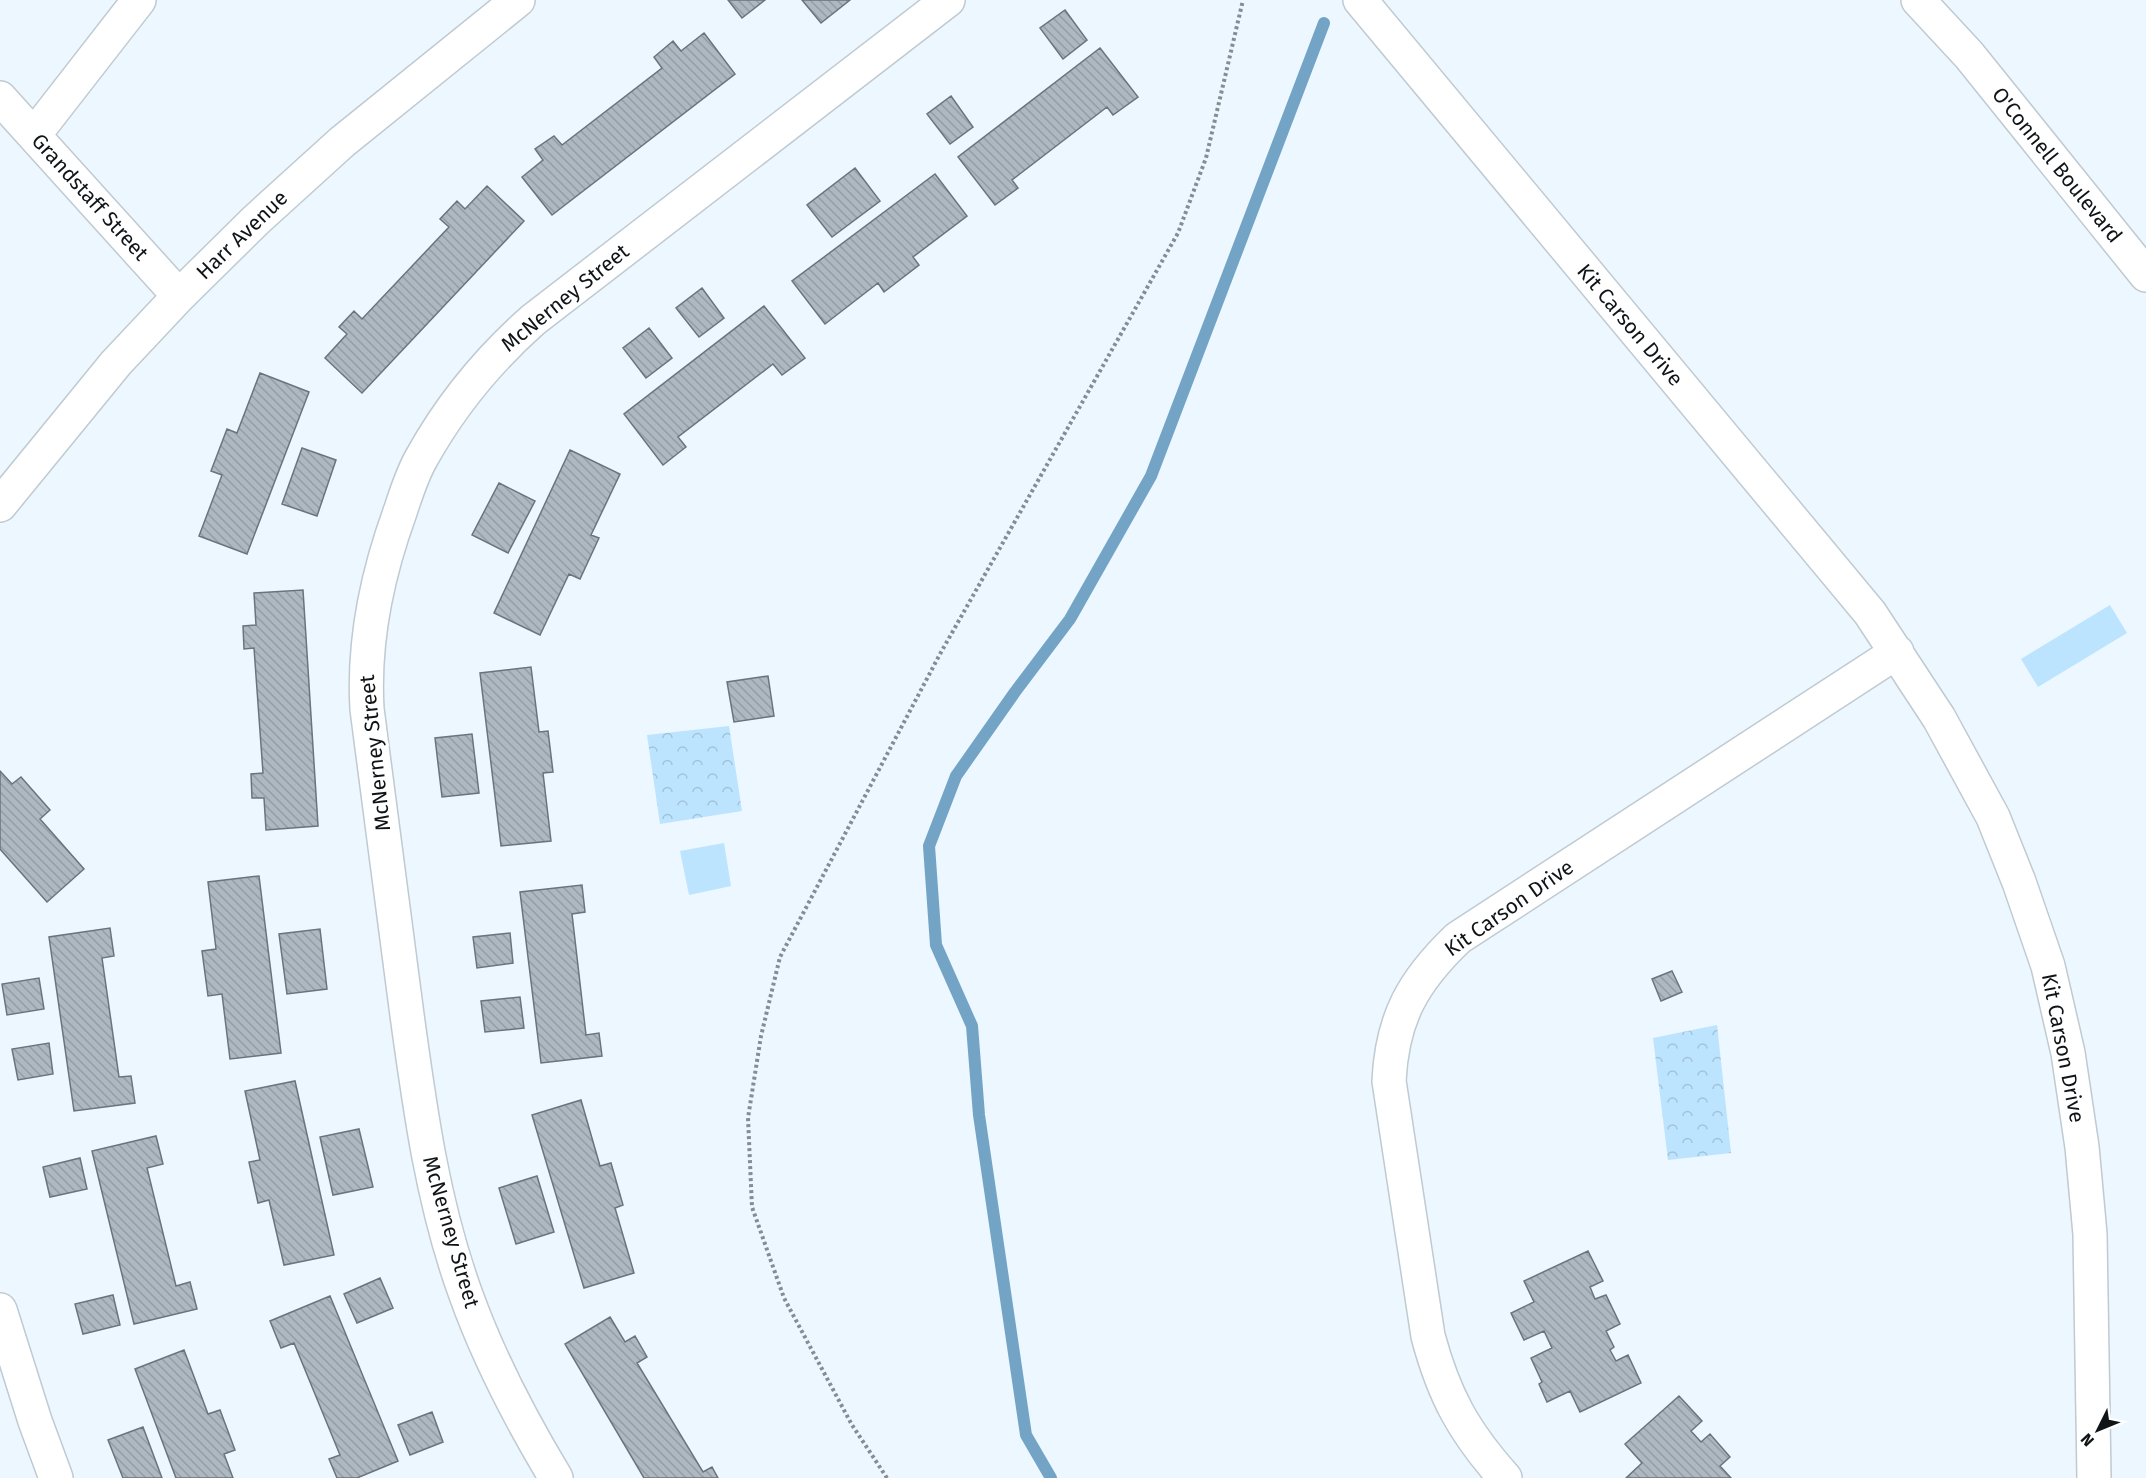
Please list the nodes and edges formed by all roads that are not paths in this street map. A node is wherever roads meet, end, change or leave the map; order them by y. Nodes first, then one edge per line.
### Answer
1 (139, 0) edge
2 (518, 0) edge
3 (948, 0) edge
4 (1360, 0) edge
5 (1918, 0) edge
6 (1947, 0) edge
7 (1969, 55) junction
8 (0, 98) edge
9 (34, 135) junction
10 (2146, 274) edge
11 (179, 296) junction
12 (0, 505) edge
13 (1897, 652) junction
14 (0, 1310) edge
15 (56, 1478) edge
16 (556, 1478) edge
17 (1505, 1478) edge
18 (2094, 1478) edge

1 - 9 street
2 - 11 street, Harr Avenue
3 - 16 street, McNerney Street
4 - 13 street, Kit Carson Drive
5 - 7 street, O'Connell Boulevard
6 - 7 street, O'Connell Boulevard
7 - 10 street, O'Connell Boulevard
8 - 9 street, Grandstaff Street
9 - 11 street, Grandstaff Street
11 - 12 street, Harr Avenue
13 - 17 street, Kit Carson Drive
13 - 18 street, Kit Carson Drive
14 - 15 street

